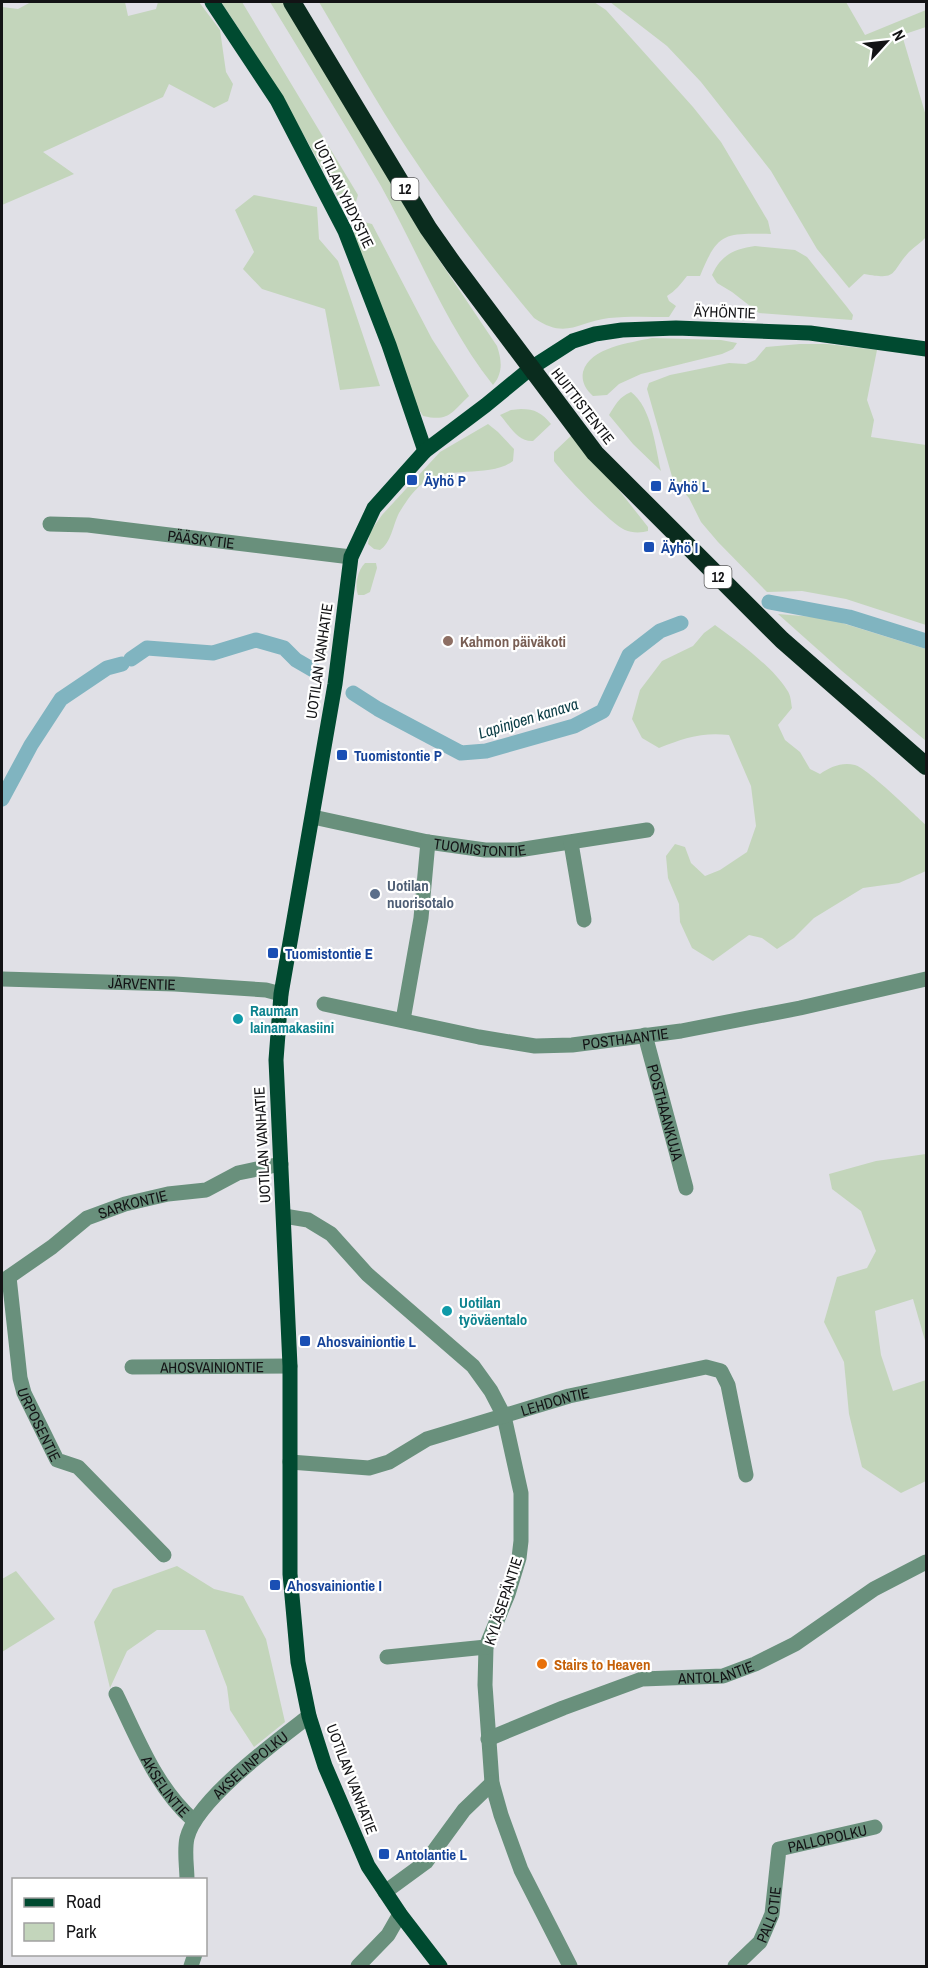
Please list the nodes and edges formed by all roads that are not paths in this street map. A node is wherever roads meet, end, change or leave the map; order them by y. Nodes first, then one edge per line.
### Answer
1 (212, 2) edge
2 (292, 2) edge
3 (927, 349) edge
4 (531, 368) junction
5 (425, 451) junction
6 (50, 524) dead end
7 (351, 556) junction
8 (927, 766) edge
9 (313, 817) junction
10 (647, 830) dead end
11 (428, 842) junction
12 (571, 843) junction
13 (584, 920) dead end
14 (927, 979) edge
15 (2, 980) edge
16 (281, 994) junction
17 (324, 1004) dead end
18 (404, 1020) junction
19 (645, 1035) junction
20 (281, 1164) junction
21 (686, 1188) dead end
22 (284, 1216) junction
23 (5, 1280) edge
24 (290, 1366) junction
25 (132, 1367) dead end
26 (504, 1416) junction
27 (290, 1462) junction
28 (746, 1475) dead end
29 (164, 1555) dead end
30 (927, 1562) edge
31 (486, 1647) junction
32 (387, 1657) dead end
33 (116, 1694) dead end
34 (309, 1716) junction
35 (488, 1738) junction
36 (492, 1783) junction
37 (194, 1821) junction
38 (875, 1827) dead end
39 (779, 1849) joint
40 (188, 1878) edge
41 (385, 1892) junction
42 (400, 1914) junction
43 (358, 1966) edge
44 (440, 1966) edge
45 (570, 1966) edge
46 (735, 1966) edge

1 - 5 main road, UOTILAN YHDYSTIE
2 - 4 highway, HUITTISTENTIE / 12
3 - 4 main road, ÄYHÖNTIE
4 - 5 main road, UOTILAN VANHATIE
4 - 8 highway, HUITTISTENTIE / 12
5 - 7 main road, UOTILAN VANHATIE
6 - 7 street, PÄÄSKYTIE
7 - 9 main road, UOTILAN VANHATIE
9 - 11 street, TUOMISTONTIE
9 - 16 main road, UOTILAN VANHATIE
10 - 12 street, TUOMISTONTIE
11 - 12 street, TUOMISTONTIE
11 - 18 street
12 - 13 street
14 - 19 street, POSTHAANTIE
15 - 16 street, JÄRVENTIE
16 - 20 main road, UOTILAN VANHATIE
17 - 18 street, POSTHAANTIE
18 - 19 street, POSTHAANTIE
19 - 21 street, POSTHAANKUJA
20 - 22 main road, UOTILAN VANHATIE
20 - 23 street, SARKONTIE
22 - 24 main road, UOTILAN VANHATIE
22 - 26 street, KYLÄSEPÄNTIE
23 - 29 street, URPOSENTIE
24 - 25 street, AHOSVAINIONTIE
24 - 27 main road, UOTILAN VANHATIE
26 - 27 street, LEHDONTIE
26 - 28 street, LEHDONTIE
26 - 31 street, KYLÄSEPÄNTIE
27 - 34 main road, UOTILAN VANHATIE
30 - 35 street, ANTOLANTIE
31 - 32 street
31 - 35 street, KYLÄSEPÄNTIE
33 - 37 street, AKSELINTIE
34 - 37 street, AKSELINPOLKU
34 - 41 main road, UOTILAN VANHATIE
35 - 36 street, KYLÄSEPÄNTIE
36 - 41 street
36 - 45 street, KYLÄSEPÄNTIE
37 - 40 street, AKSELINTIE
38 - 39 street, PALLOPOLKU
39 - 46 street, PALLOTIE
41 - 42 main road, UOTILAN VANHATIE
42 - 43 street
42 - 44 main road, UOTILAN VANHATIE

